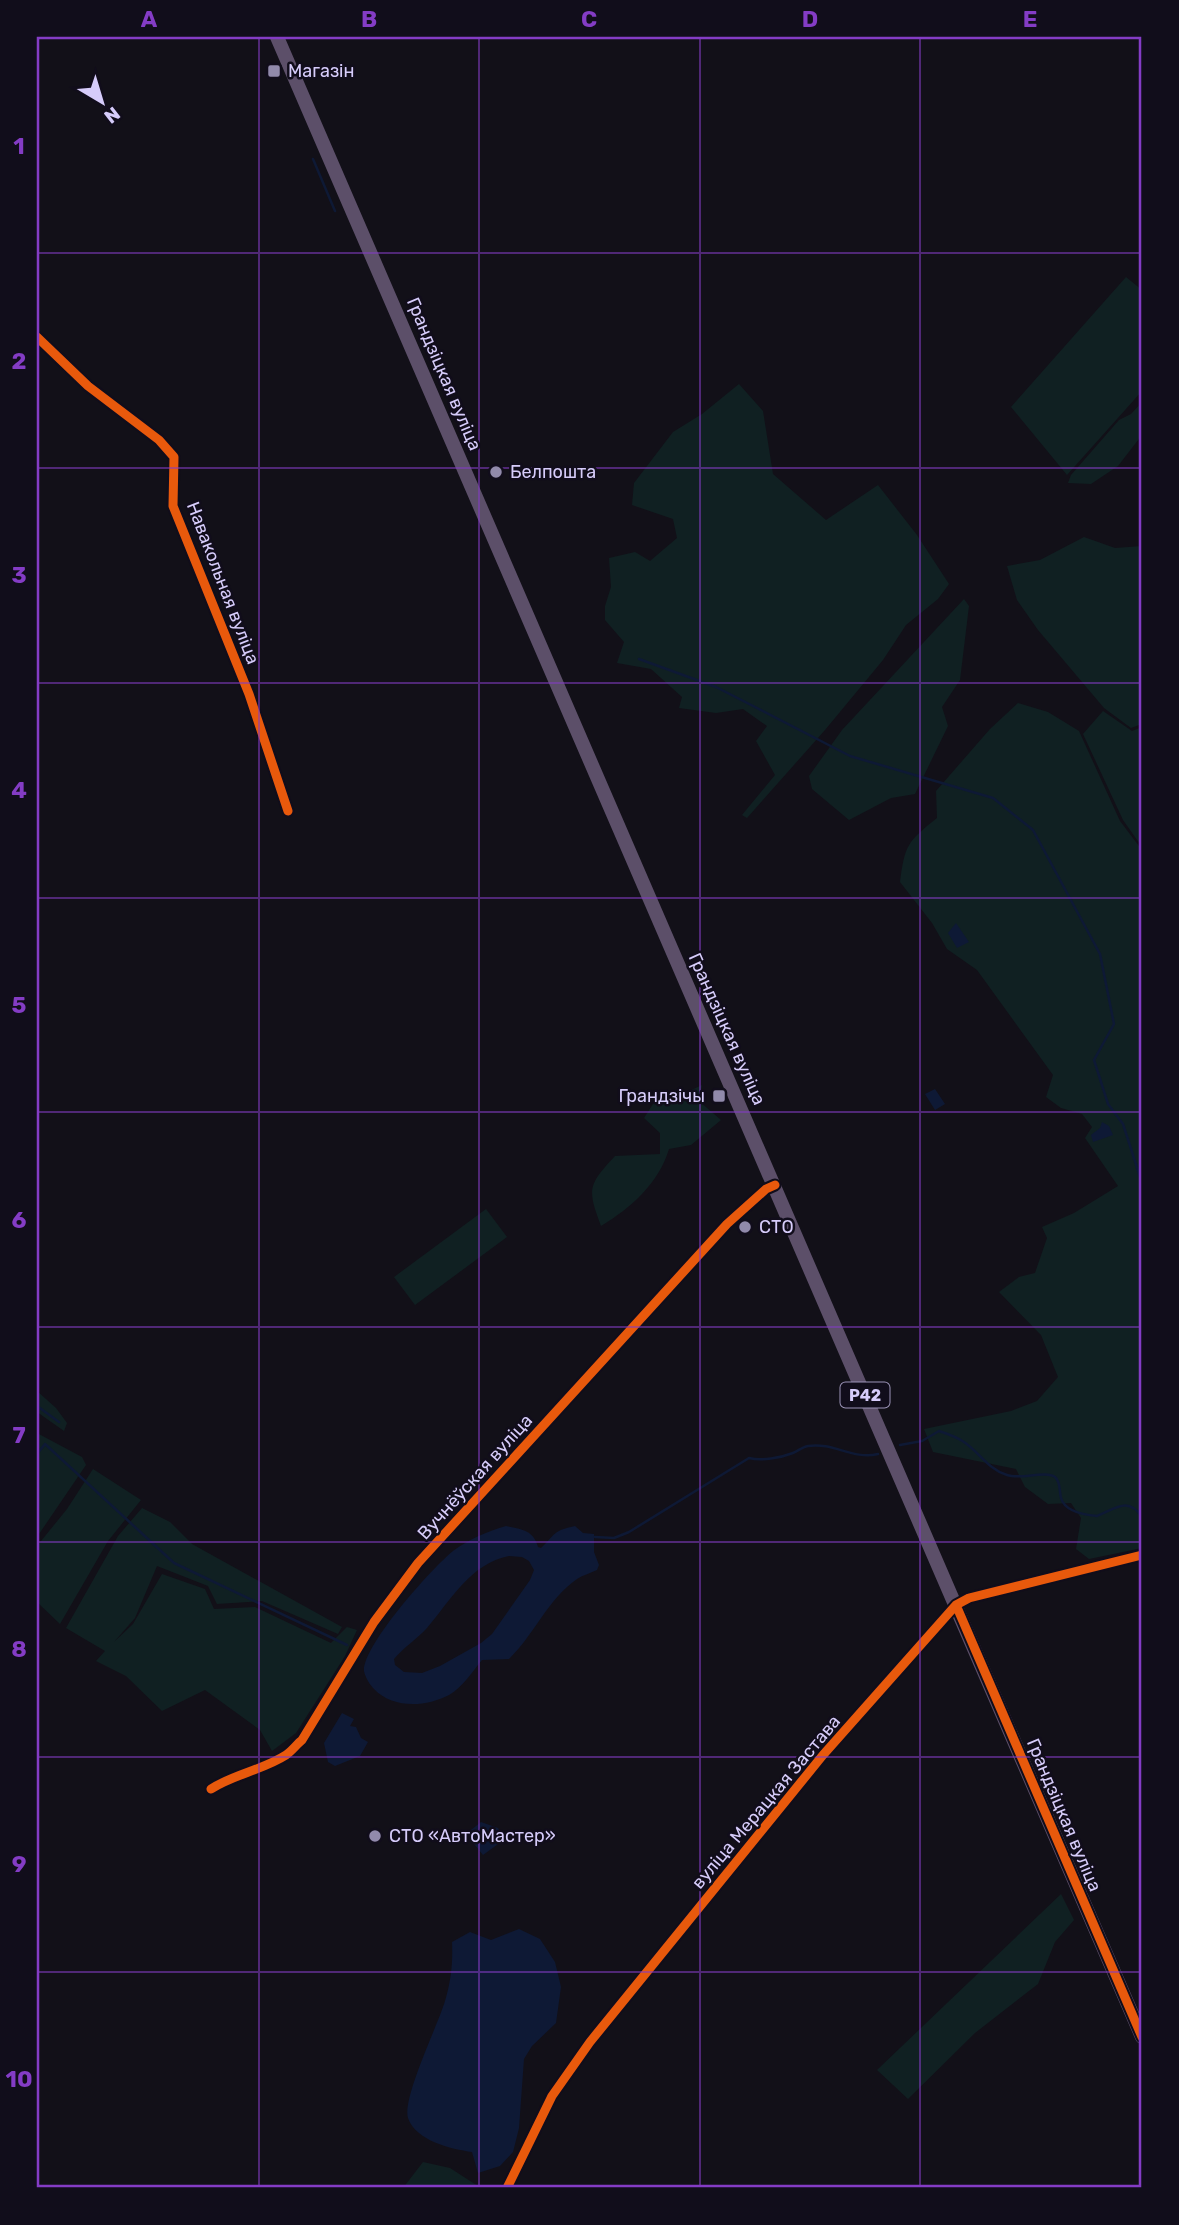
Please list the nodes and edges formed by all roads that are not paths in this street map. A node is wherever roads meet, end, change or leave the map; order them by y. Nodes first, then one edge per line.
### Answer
1 (277, 37) edge
2 (37, 337) edge
3 (288, 811) dead end
4 (775, 1185) junction
5 (1142, 1555) edge
6 (956, 1605) junction
7 (211, 1789) dead end
8 (1142, 2037) edge
9 (507, 2188) edge

1 - 4 main road, Грандзіцкая вуліца / Р42
2 - 3 street, Навакольная вуліца
4 - 6 main road, Грандзіцкая вуліца / Р42
4 - 7 street, Вучнёўская вуліца
5 - 6 street, вуліца Мерацкая Застава
6 - 8 main road, Грандзіцкая вуліца / Р42
6 - 9 street, вуліца Мерацкая Застава

